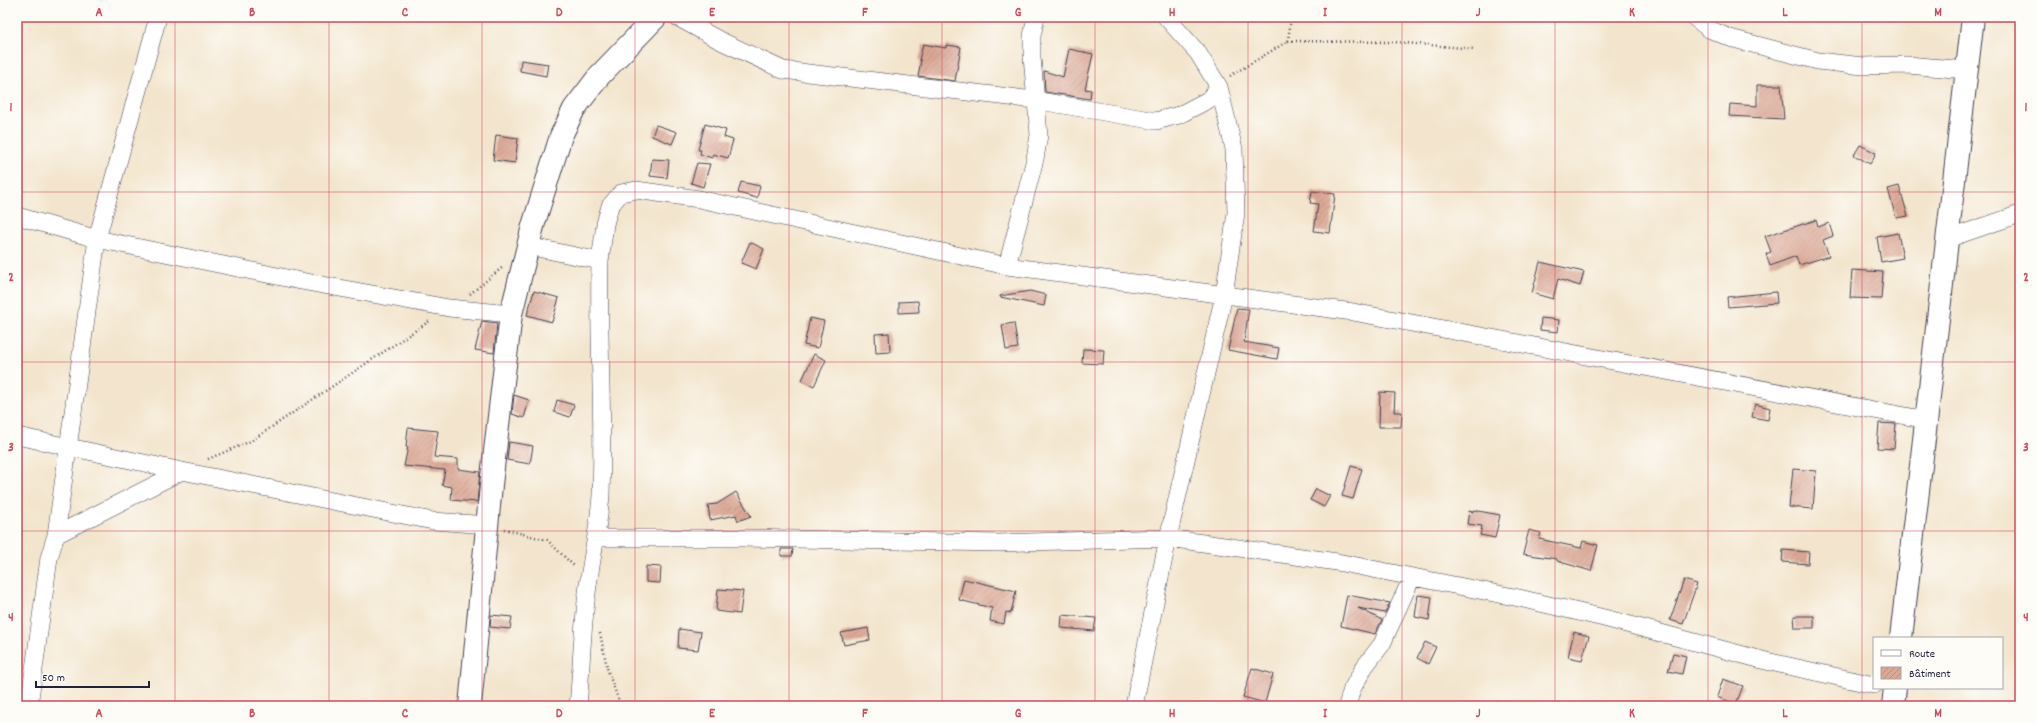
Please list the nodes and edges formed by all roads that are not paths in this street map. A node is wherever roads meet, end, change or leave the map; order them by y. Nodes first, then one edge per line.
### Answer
1 (158, 17) edge
2 (656, 17) edge
3 (677, 17) edge
4 (1036, 17) edge
5 (1166, 17) edge
6 (1694, 17) edge
7 (1973, 17) edge
8 (1967, 70) junction
9 (1219, 87) junction
10 (1034, 100) junction
11 (2020, 214) edge
12 (17, 216) edge
13 (97, 239) junction
14 (1947, 240) junction
15 (528, 246) junction
16 (600, 261) junction
17 (1006, 266) junction
18 (1224, 295) junction
19 (511, 314) junction
20 (1927, 420) junction
21 (17, 436) edge
22 (67, 446) junction
23 (182, 471) junction
24 (488, 525) junction
25 (56, 535) junction
26 (597, 538) junction
27 (1168, 538) junction
28 (1412, 577) junction
29 (1901, 637) edge
30 (1873, 685) edge
31 (467, 705) edge
32 (29, 706) edge
33 (578, 706) edge
34 (1134, 706) edge
35 (1347, 706) edge

1 - 13 street
2 - 15 main road
3 - 10 street
4 - 10 street
5 - 9 street
6 - 8 street
7 - 8 main road
8 - 14 main road
9 - 10 street
9 - 18 street
10 - 17 street
11 - 14 street
12 - 13 street
13 - 19 street
13 - 22 street
14 - 20 main road
15 - 16 street
15 - 19 main road
16 - 17 street
16 - 26 street
17 - 18 street
18 - 20 street
18 - 27 street
19 - 24 main road
20 - 29 main road
21 - 22 street
22 - 23 street
22 - 25 street
23 - 24 street
23 - 25 street
24 - 31 main road
25 - 32 street
26 - 27 street
26 - 33 street
27 - 28 street
27 - 34 street
28 - 30 street
28 - 35 street

